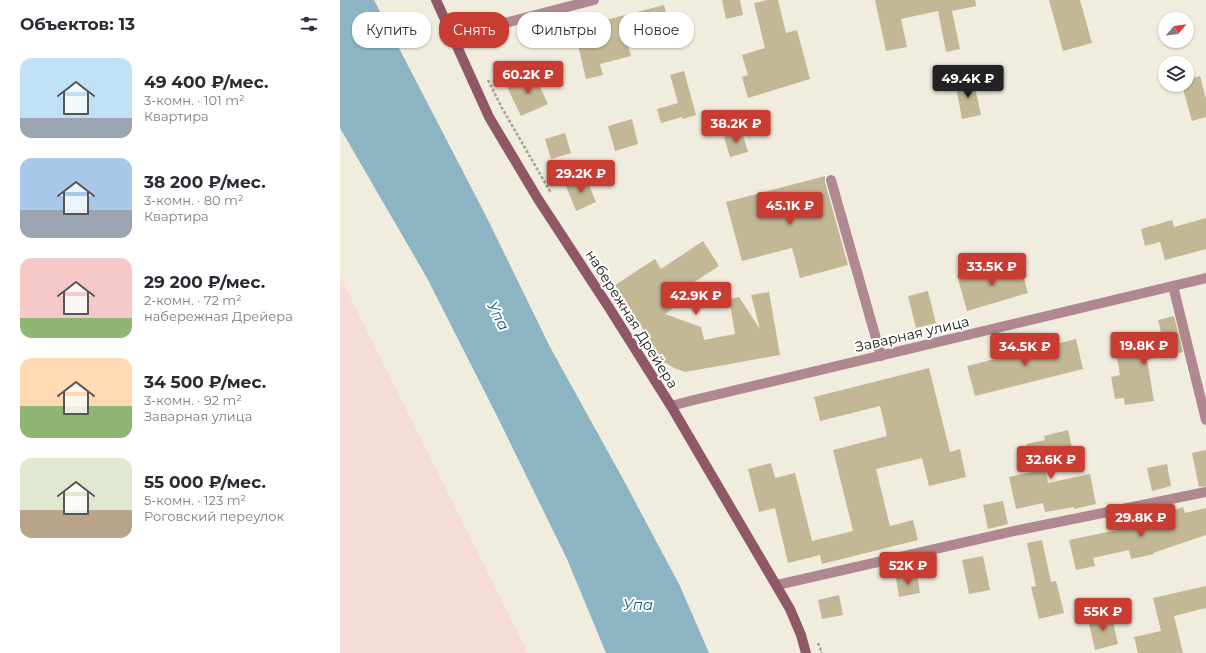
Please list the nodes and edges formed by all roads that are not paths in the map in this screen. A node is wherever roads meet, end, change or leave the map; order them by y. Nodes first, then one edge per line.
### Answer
1 (436, 0) edge
2 (594, 0) edge
3 (441, 12) edge
4 (509, 22) edge
5 (458, 48) edge
6 (832, 180) dead end
7 (1206, 278) edge
8 (1173, 286) junction
9 (881, 356) junction
10 (671, 406) junction
11 (1206, 420) edge
12 (1206, 492) edge
13 (777, 585) junction
14 (806, 653) edge

1 - 3 main road, набережная Дрейера
2 - 4 street
5 - 10 main road, набережная Дрейера
6 - 9 street
7 - 8 street, Заварная улица
8 - 9 street, Заварная улица
8 - 11 street
9 - 10 street, Заварная улица
10 - 13 main road, набережная Дрейера
12 - 13 street
13 - 14 main road, набережная Дрейера

